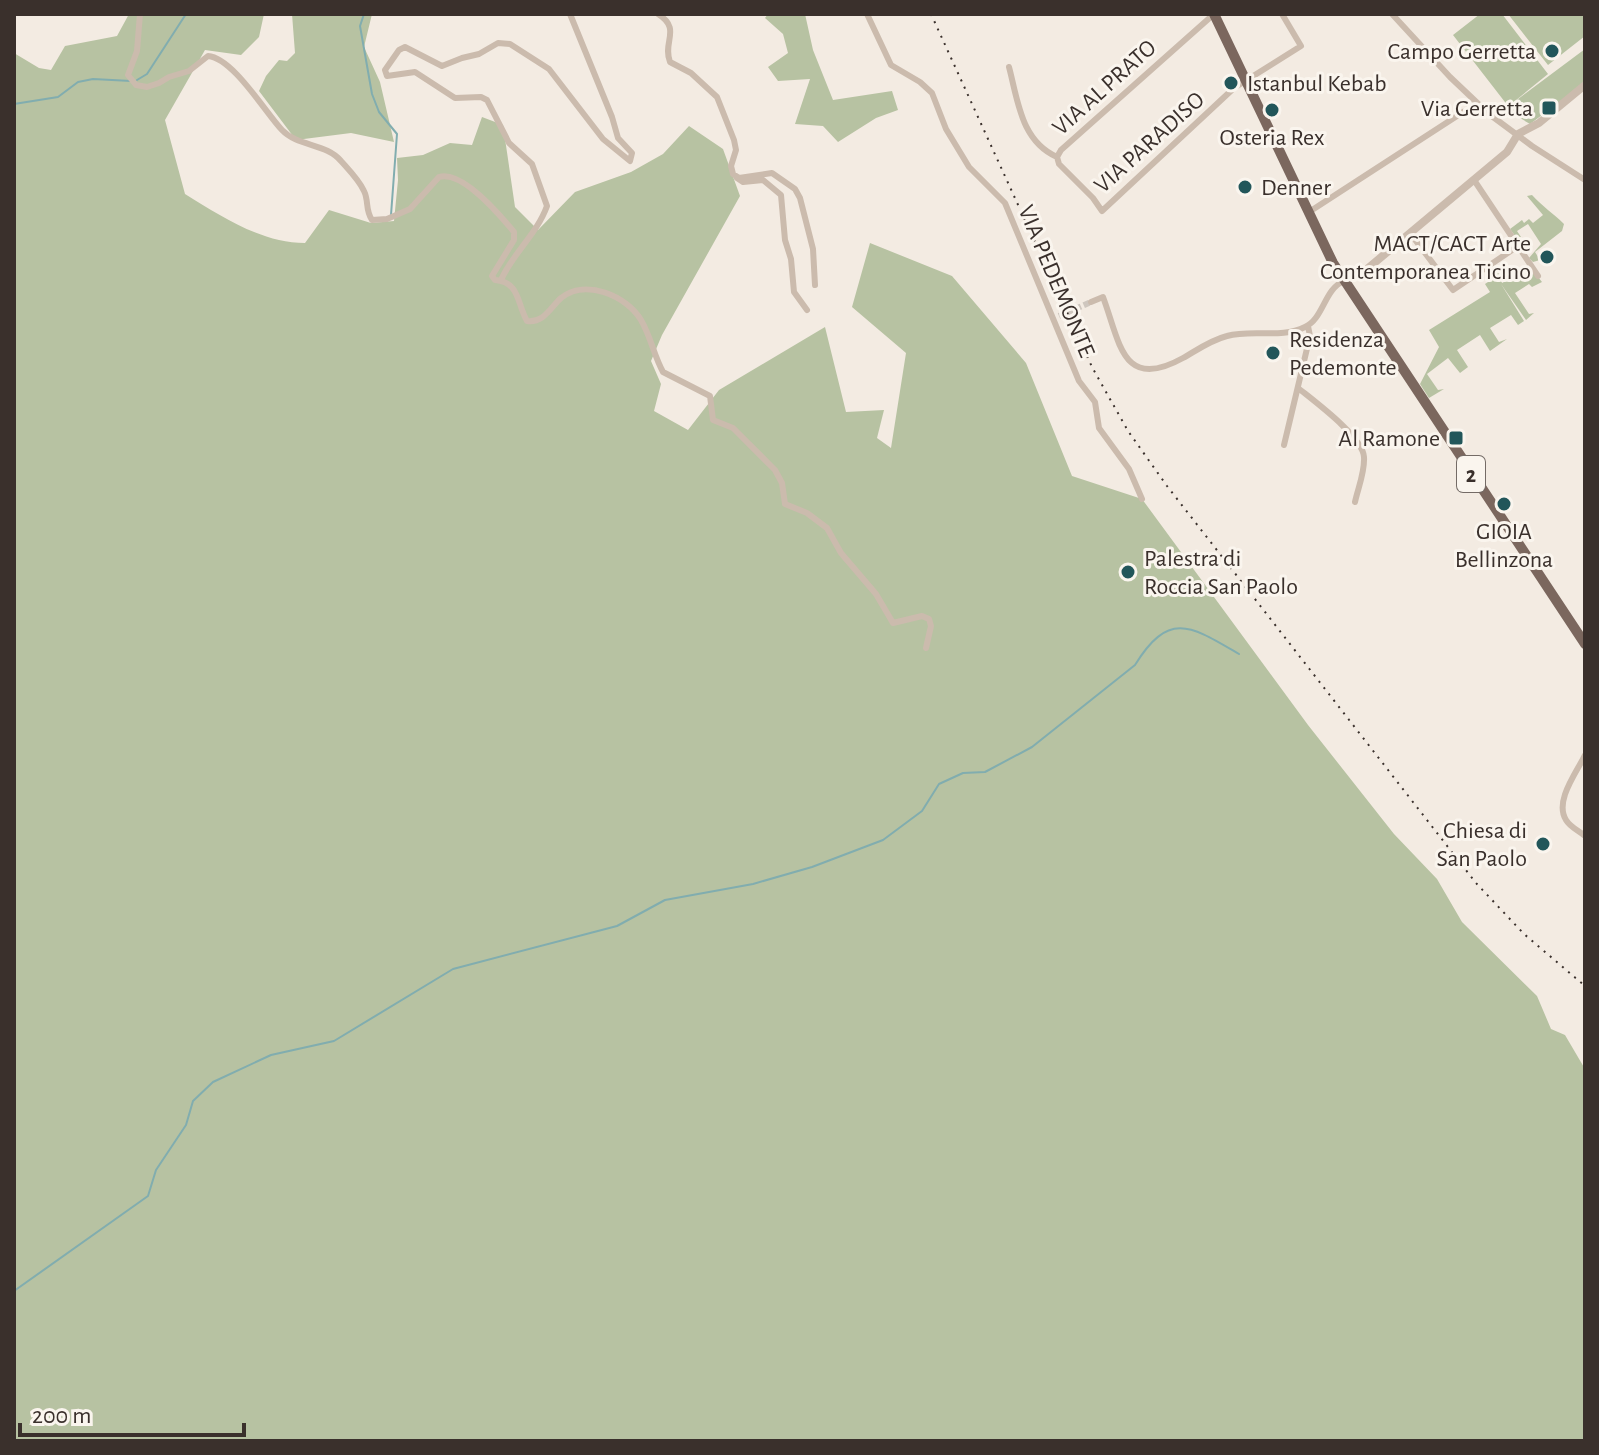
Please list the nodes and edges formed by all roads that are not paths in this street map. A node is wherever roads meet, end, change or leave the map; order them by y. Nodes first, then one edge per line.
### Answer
1 (140, 14) edge
2 (570, 14) edge
3 (658, 14) edge
4 (867, 14) edge
5 (1214, 14) edge
6 (1282, 14) edge
7 (1392, 14) edge
8 (1009, 67) dead end
9 (1246, 81) junction
10 (1585, 85) edge
11 (1477, 103) junction
12 (1518, 134) junction
13 (1057, 157) junction
14 (737, 178) junction
15 (1474, 180) junction
16 (1585, 180) edge
17 (1307, 213) junction
18 (1410, 233) junction
19 (1518, 246) junction
20 (1538, 276) dead end
21 (501, 280) junction
22 (1344, 281) junction
23 (815, 285) dead end
24 (1091, 302) dead end
25 (807, 310) dead end
26 (1308, 326) junction
27 (1298, 388) junction
28 (1284, 445) dead end
29 (1142, 499) dead end
30 (1355, 502) dead end
31 (1585, 644) edge
32 (926, 648) dead end
33 (1585, 755) edge
34 (1585, 836) edge

1 - 21 street
2 - 21 street
3 - 14 street
4 - 29 street, VIA PEDEMONTE
5 - 9 main road, 2
5 - 13 street, VIA AL PRATO
6 - 9 street, VIA PARADISO
7 - 11 street
8 - 13 street, VIA PARADISO
9 - 13 street, VIA PARADISO
9 - 17 main road, 2
10 - 12 street
11 - 12 street
11 - 17 street
12 - 15 street
12 - 16 street
14 - 23 street
14 - 25 street
15 - 18 street
15 - 19 street
17 - 22 main road, 2
18 - 19 street
18 - 22 street
19 - 20 street
21 - 32 street
22 - 26 street
22 - 31 main road, 2
24 - 26 street
26 - 27 street
27 - 28 street
27 - 30 street
33 - 34 street

